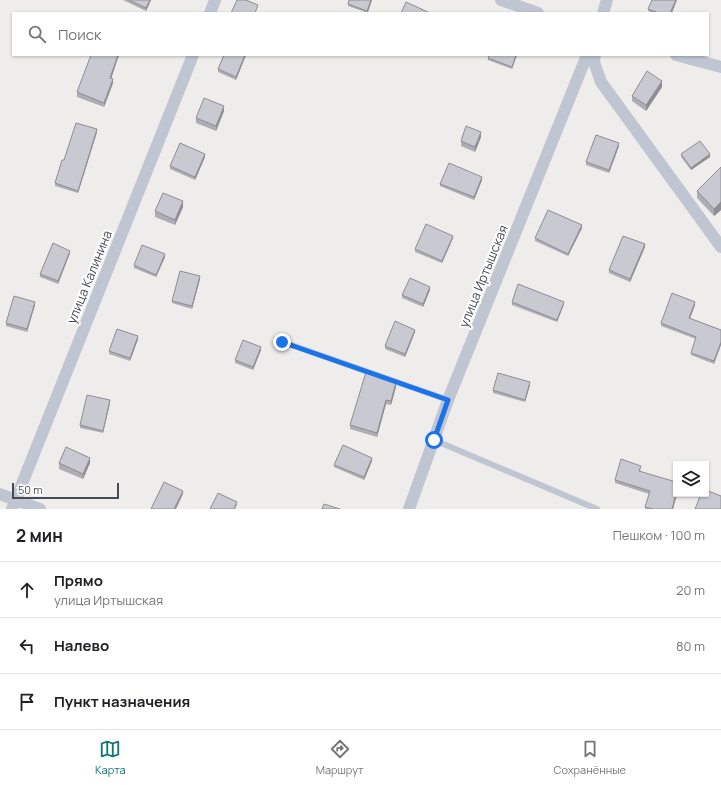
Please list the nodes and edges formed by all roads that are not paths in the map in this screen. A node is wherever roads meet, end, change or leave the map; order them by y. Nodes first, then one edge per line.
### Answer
1 (215, 0) edge
2 (501, 0) edge
3 (607, 0) edge
4 (210, 12) edge
5 (535, 12) edge
6 (603, 12) edge
7 (193, 56) edge
8 (587, 56) edge
9 (594, 56) edge
10 (680, 56) edge
11 (721, 67) edge
12 (721, 247) edge
13 (282, 342) dead end
14 (448, 400) junction
15 (434, 440) junction
16 (0, 494) edge
17 (14, 504) edge
18 (40, 509) edge
19 (409, 509) edge
20 (597, 509) edge

1 - 4 street
2 - 5 street
3 - 6 street
7 - 17 street, улица Калинина
8 - 14 street, улица Иртышская
9 - 12 street
10 - 11 street
13 - 14 lane
14 - 15 street, улица Иртышская
15 - 19 street, улица Иртышская
15 - 20 lane
16 - 17 street
17 - 18 street

